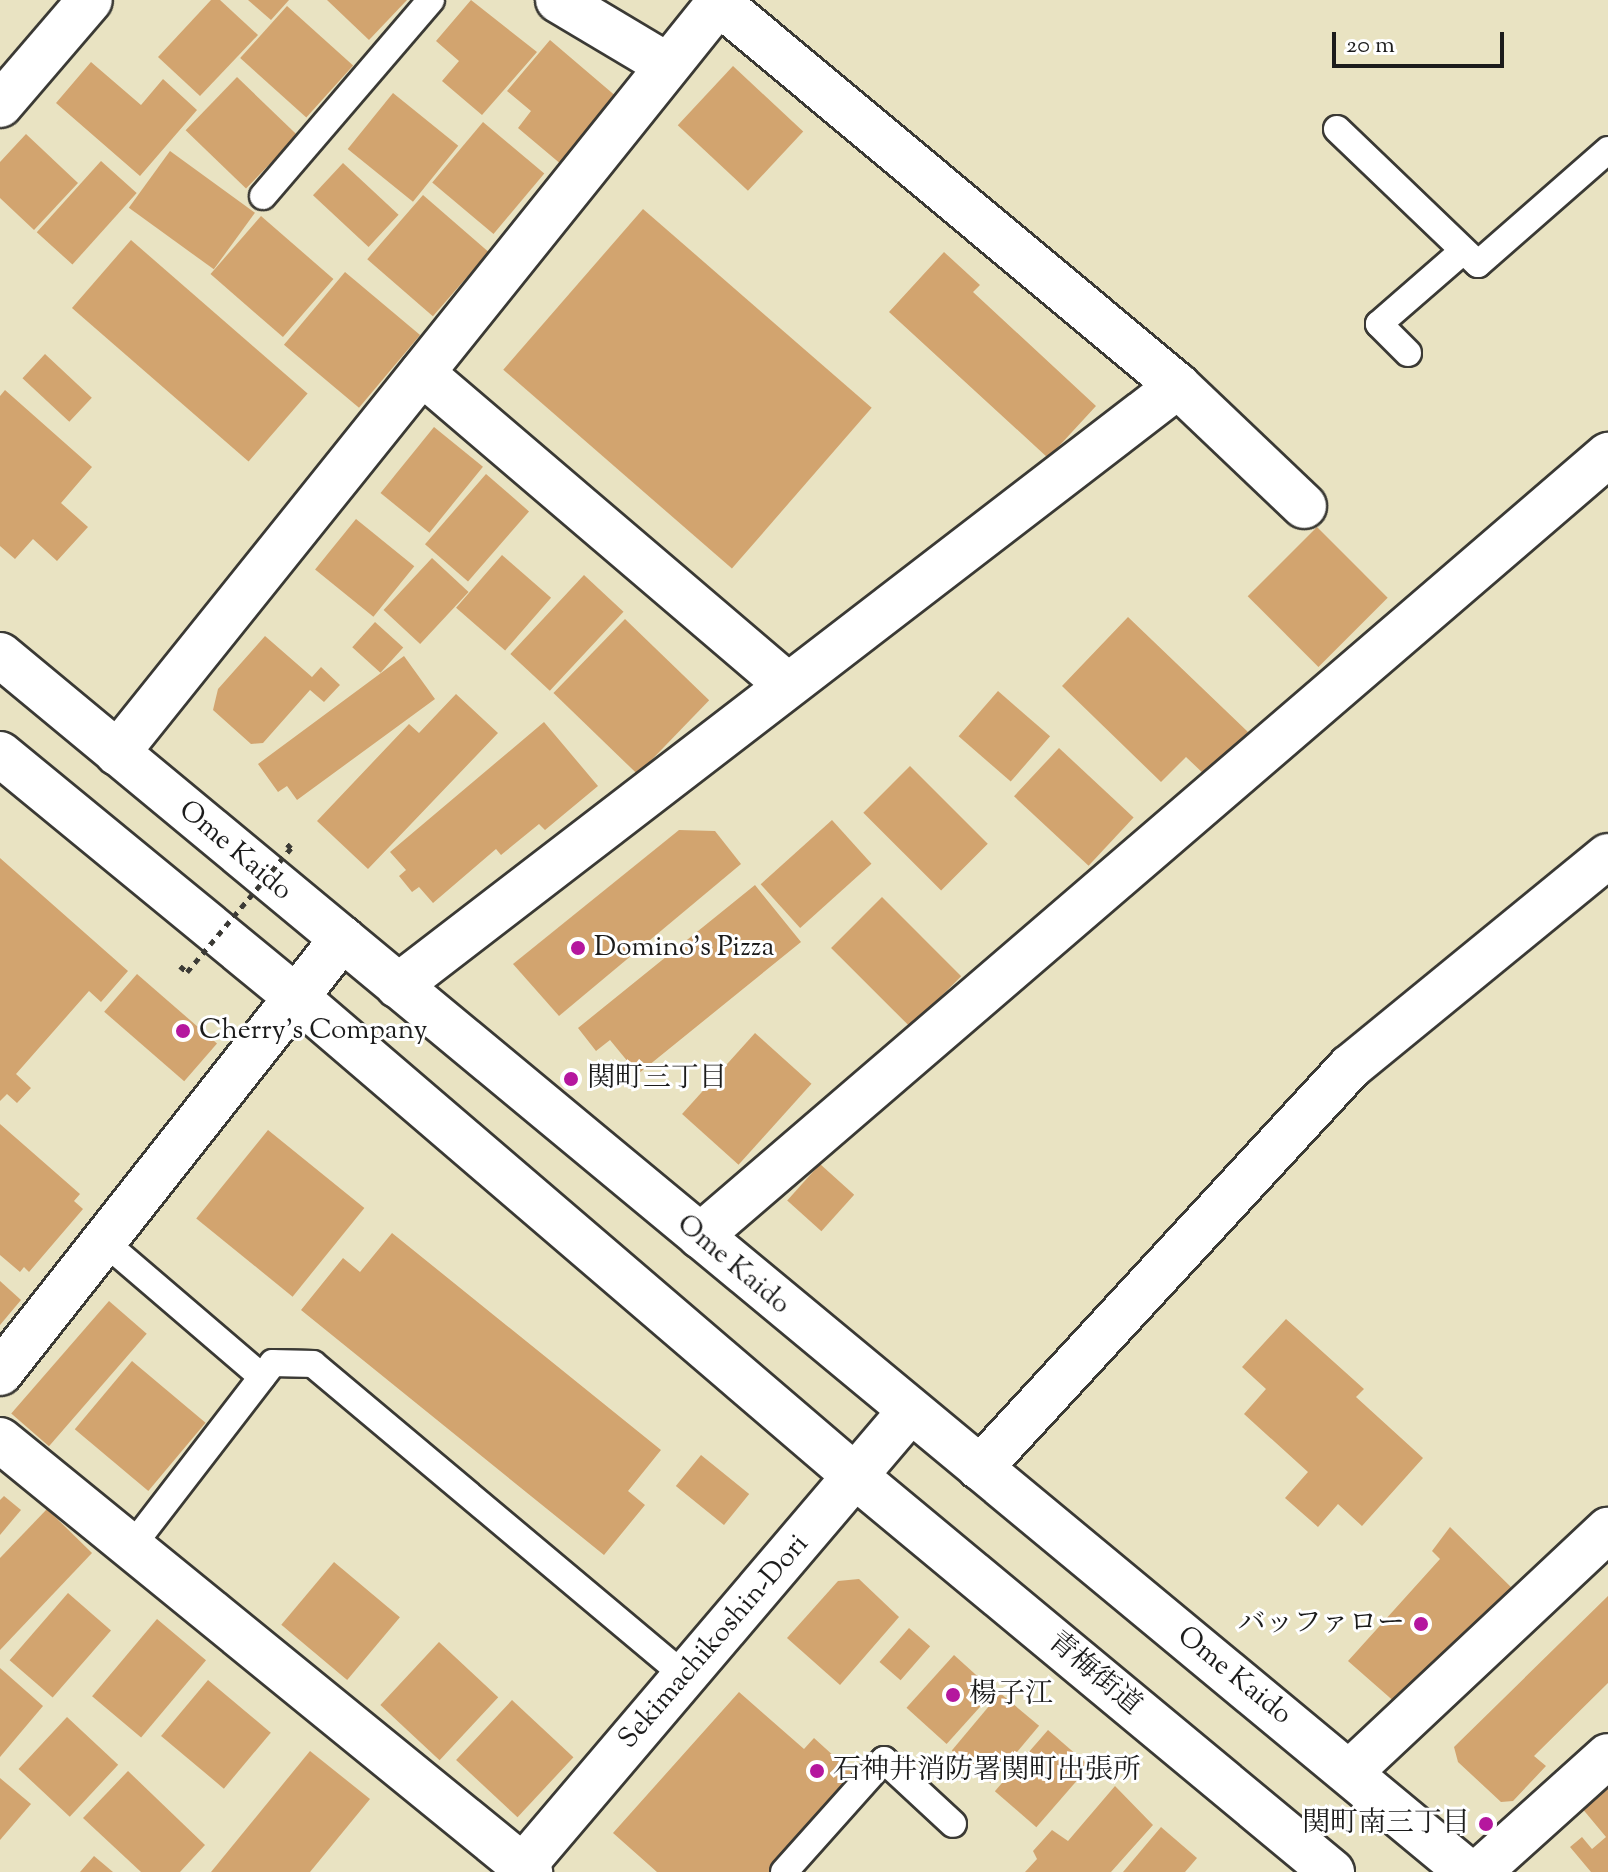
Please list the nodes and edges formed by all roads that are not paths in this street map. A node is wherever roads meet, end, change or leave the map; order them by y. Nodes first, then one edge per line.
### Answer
1 (90, 0) edge
2 (431, 0) edge
3 (558, 0) edge
4 (720, 1) edge
5 (667, 65) junction
6 (0, 105) edge
7 (1337, 129) dead end
8 (1608, 150) edge
9 (263, 196) dead end
10 (1463, 251) junction
11 (1408, 353) dead end
12 (422, 373) junction
13 (1178, 386) junction
14 (1608, 455) edge
15 (1304, 506) dead end
16 (0, 655) edge
17 (786, 684) junction
18 (117, 753) junction
19 (0, 754) edge
20 (1608, 856) edge
21 (342, 939) junction
22 (398, 986) junction
23 (295, 996) junction
24 (700, 1236) junction
25 (101, 1239) junction
26 (0, 1373) edge
27 (262, 1377) junction
28 (910, 1411) junction
29 (0, 1440) edge
30 (980, 1468) junction
31 (855, 1476) junction
32 (1608, 1530) edge
33 (132, 1546) junction
34 (685, 1676) junction
35 (1608, 1756) edge
36 (1350, 1772) junction
37 (953, 1824) dead end
38 (524, 1870) edge
39 (784, 1872) edge
40 (1332, 1872) edge
41 (1468, 1872) edge
42 (1479, 1872) edge

1 - 6 street
2 - 9 lane
3 - 5 street
4 - 5 street
4 - 13 street
5 - 12 street
7 - 10 lane
8 - 10 lane
10 - 11 lane
12 - 17 street
12 - 18 street
13 - 15 street
13 - 17 street
14 - 24 street
16 - 18 street, Ome Kaido
17 - 22 street
18 - 21 street, Ome Kaido
19 - 23 street
20 - 30 street
21 - 22 street, Ome Kaido
21 - 23 street
22 - 24 street, Ome Kaido
23 - 25 street
23 - 31 street
24 - 28 street, Ome Kaido
25 - 26 street
25 - 27 lane
27 - 33 lane
27 - 34 lane
28 - 30 street, Ome Kaido
28 - 31 street, Sekimachikoshin-Dori
29 - 33 street
30 - 36 street, Ome Kaido
31 - 34 street, Sekimachikoshin-Dori
31 - 40 street, 青梅街道
32 - 36 street
33 - 38 street
34 - 38 street, Sekimachikoshin-Dori
35 - 42 street
36 - 41 street, Ome Kaido
37 - 39 lane

